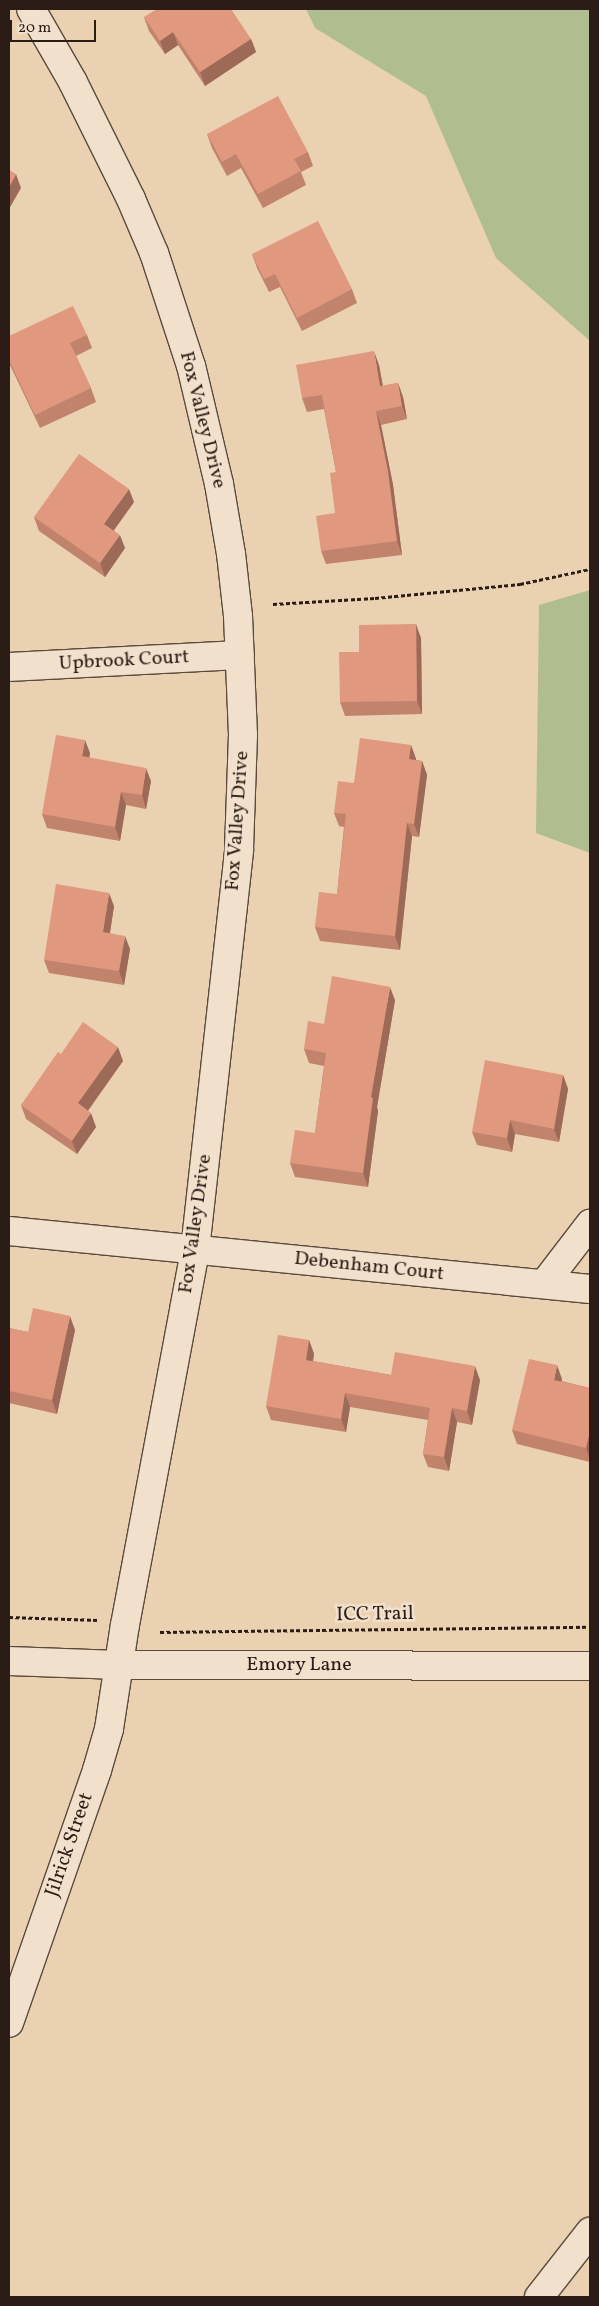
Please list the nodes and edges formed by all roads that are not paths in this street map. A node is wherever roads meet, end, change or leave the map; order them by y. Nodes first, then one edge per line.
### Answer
1 (31, 9) edge
2 (240, 655) junction
3 (9, 667) edge
4 (590, 1224) edge
5 (9, 1231) edge
6 (195, 1250) junction
7 (544, 1284) junction
8 (590, 1289) edge
9 (9, 1661) edge
10 (119, 1665) junction
11 (590, 1666) edge
12 (9, 2023) edge
13 (590, 2232) edge
14 (539, 2297) edge

1 - 2 street, Fox Valley Drive
2 - 3 street, Upbrook Court
2 - 6 street, Fox Valley Drive
4 - 7 street
5 - 6 street, Debenham Court
6 - 7 street, Debenham Court
6 - 10 street, Fox Valley Drive
7 - 8 street, Debenham Court
9 - 10 street, Emory Lane
10 - 11 street, Emory Lane
10 - 12 street, Jilrick Street
13 - 14 street

